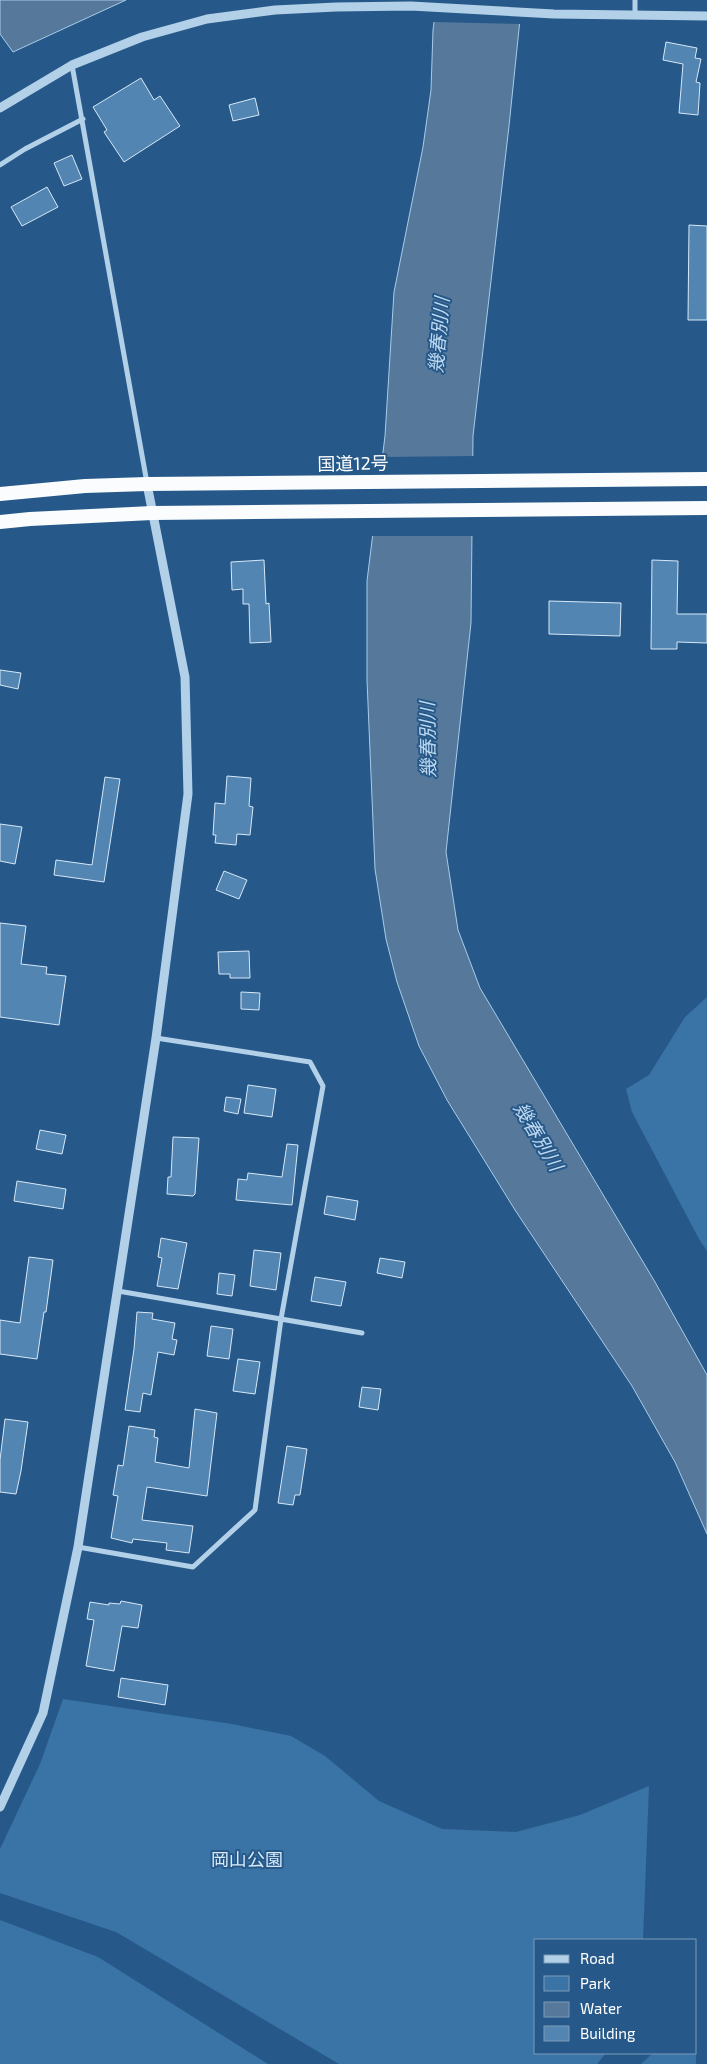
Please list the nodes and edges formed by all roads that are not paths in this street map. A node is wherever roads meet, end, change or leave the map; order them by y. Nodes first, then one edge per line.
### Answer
1 (635, 0) edge
2 (635, 15) junction
3 (707, 16) edge
4 (72, 65) junction
5 (0, 108) edge
6 (83, 119) junction
7 (0, 165) edge
8 (707, 478) edge
9 (147, 484) junction
10 (0, 494) edge
11 (707, 508) edge
12 (152, 513) junction
13 (0, 522) edge
14 (156, 1038) junction
15 (118, 1290) junction
16 (281, 1319) junction
17 (362, 1333) dead end
18 (78, 1547) junction
19 (0, 1806) edge

1 - 2 street
2 - 3 street
2 - 4 street
4 - 5 street
4 - 6 street
6 - 7 street
6 - 9 street
8 - 9 highway, 国道12号
9 - 10 highway, 国道12号
9 - 12 street
11 - 12 highway
12 - 13 highway
12 - 14 street
14 - 15 street
14 - 16 street
15 - 16 street
15 - 18 street
16 - 17 street
16 - 18 street
18 - 19 street

